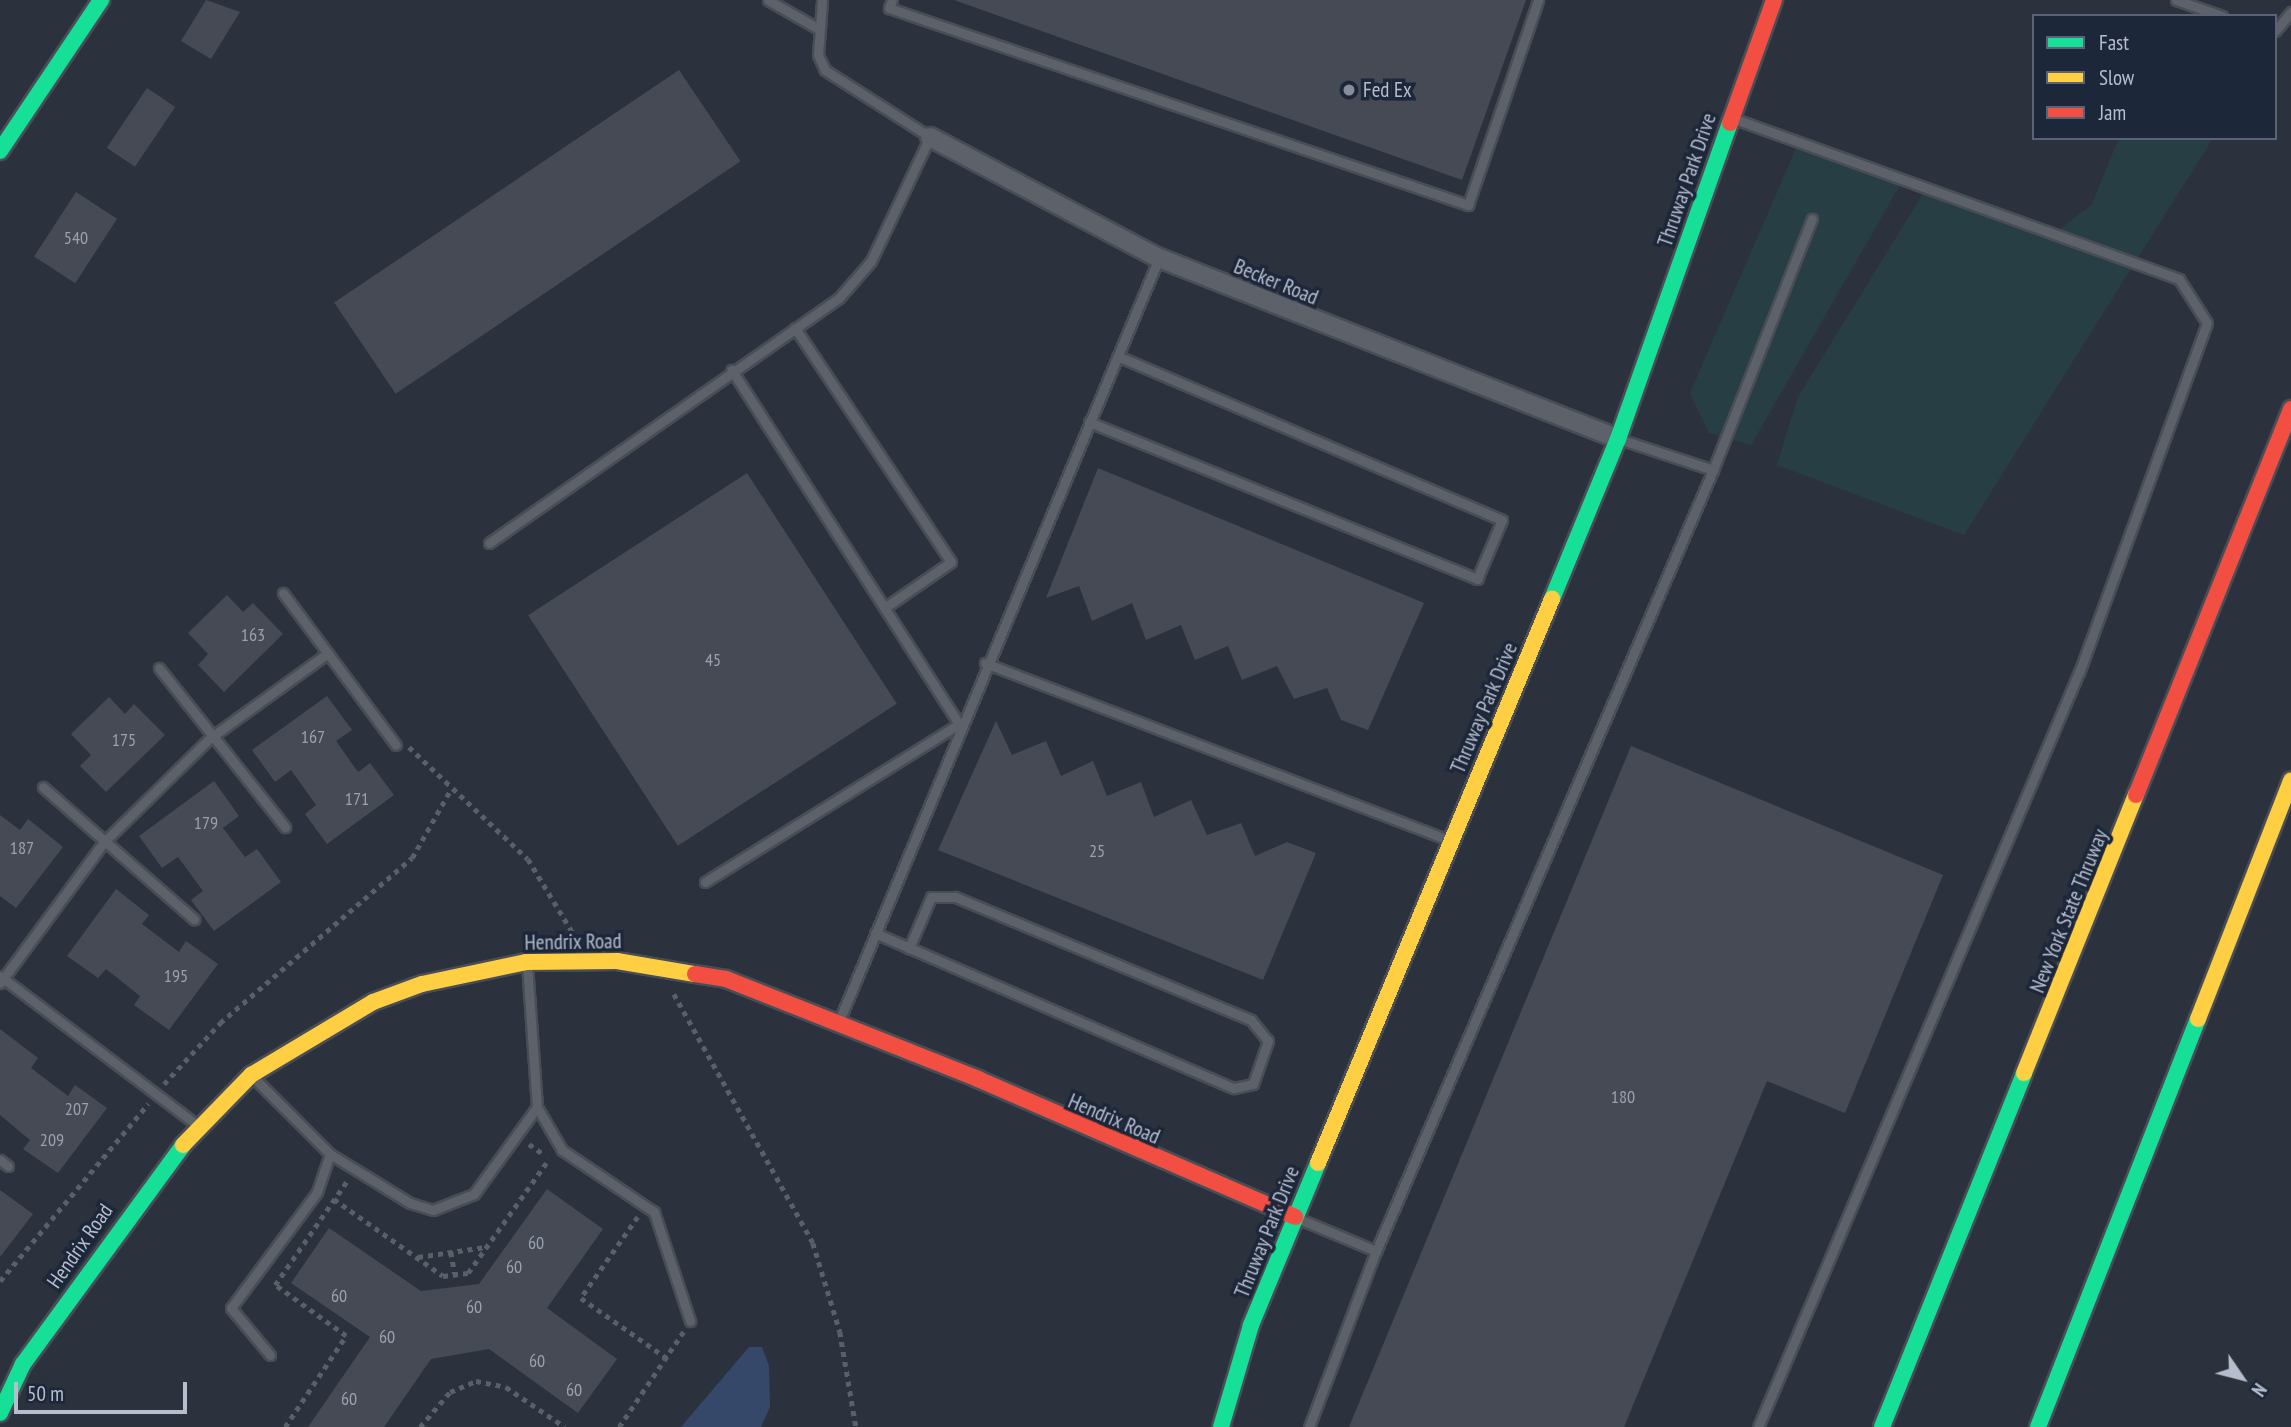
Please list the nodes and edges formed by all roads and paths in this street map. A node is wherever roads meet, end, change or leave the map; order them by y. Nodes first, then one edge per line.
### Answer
1 (101, 0) edge
2 (768, 0) edge
3 (822, 0) edge
4 (892, 0) edge
5 (1538, 0) edge
6 (1774, 0) edge
7 (2176, 0) edge
8 (2291, 12) edge
9 (2216, 14) edge
10 (817, 28) junction
11 (2277, 29) edge
12 (1731, 117) junction
13 (930, 137) junction
14 (0, 151) edge
15 (1812, 219) dead end
16 (1159, 258) junction
17 (795, 328) junction
18 (1117, 356) junction
19 (733, 370) junction
20 (2291, 409) edge
21 (1089, 422) junction
22 (1618, 439) junction
23 (1713, 470) junction
24 (489, 543) dead end
25 (283, 593) dead end
26 (887, 606) junction
27 (328, 653) junction
28 (985, 663) junction
29 (159, 668) dead end
30 (959, 724) junction
31 (210, 738) junction
32 (396, 745) joint
33 (2291, 780) edge
34 (43, 786) dead end
35 (451, 789) junction
36 (285, 827) dead end
37 (1451, 841) junction
38 (104, 842) junction
39 (705, 882) dead end
40 (194, 919) dead end
41 (875, 933) junction
42 (909, 948) junction
43 (578, 959) junction
44 (526, 962) junction
45 (668, 966) junction
46 (1, 979) edge
47 (839, 1021) junction
48 (251, 1074) junction
49 (156, 1095) junction
50 (537, 1107) junction
51 (198, 1126) junction
52 (330, 1154) junction
53 (550, 1158) dead end
54 (355, 1169) junction
55 (334, 1199) junction
56 (645, 1206) junction
57 (1295, 1217) junction
58 (486, 1247) junction
59 (1376, 1251) junction
60 (451, 1252) junction
61 (417, 1257) junction
62 (455, 1274) junction
63 (0, 1281) edge
64 (690, 1321) joint
65 (270, 1354) dead end
66 (668, 1359) junction
67 (0, 1413) edge
68 (852, 1419) junction
69 (285, 1427) edge
70 (421, 1427) edge
71 (565, 1427) edge
72 (620, 1427) edge
73 (845, 1427) edge
74 (856, 1427) edge
75 (1222, 1427) edge
76 (1309, 1427) edge
77 (1758, 1427) edge
78 (1882, 1427) edge
79 (2038, 1427) edge

1 - 14 main road
2 - 10 lane
3 - 10 lane
4 - 5 lane
6 - 12 main road, Thruway Park Drive
7 - 9 lane
8 - 11 lane
10 - 13 lane
12 - 22 main road, Thruway Park Drive
12 - 77 lane
13 - 16 street, Becker Road
13 - 17 lane
15 - 23 lane
16 - 18 lane
16 - 22 street, Becker Road
17 - 19 lane
17 - 26 lane
18 - 21 lane
18 - 21 lane
19 - 24 lane
19 - 26 lane
20 - 78 main road, New York State Thruway
21 - 28 lane
22 - 23 lane
22 - 37 main road, Thruway Park Drive
23 - 59 lane
25 - 27 lane
26 - 30 lane
27 - 31 lane
27 - 32 lane
28 - 30 lane
28 - 37 lane
29 - 31 lane
30 - 39 lane
30 - 41 lane
31 - 36 lane
31 - 38 lane
32 - 35 path
33 - 79 main road
34 - 38 lane
35 - 43 path
35 - 49 path
37 - 57 main road, Thruway Park Drive
38 - 40 lane
38 - 46 lane
41 - 42 lane
41 - 47 lane
42 - 42 lane
43 - 44 main road, Hendrix Road
43 - 45 main road, Hendrix Road
44 - 48 main road, Hendrix Road
44 - 50 lane
45 - 47 main road, Hendrix Road
45 - 68 path
46 - 49 lane
47 - 57 main road, Hendrix Road
48 - 51 main road, Hendrix Road
48 - 52 lane
49 - 51 lane
49 - 63 path
50 - 54 lane
50 - 56 lane
51 - 67 main road, Hendrix Road
52 - 54 lane
52 - 65 lane
53 - 58 path
54 - 55 path
55 - 61 path
55 - 69 path
56 - 64 lane
56 - 66 path
57 - 59 lane
57 - 75 main road, Thruway Park Drive
58 - 60 path
58 - 62 path
59 - 76 lane
60 - 61 path
60 - 62 path
61 - 62 path
64 - 66 path
66 - 72 path
68 - 73 path
68 - 74 path
70 - 71 path

